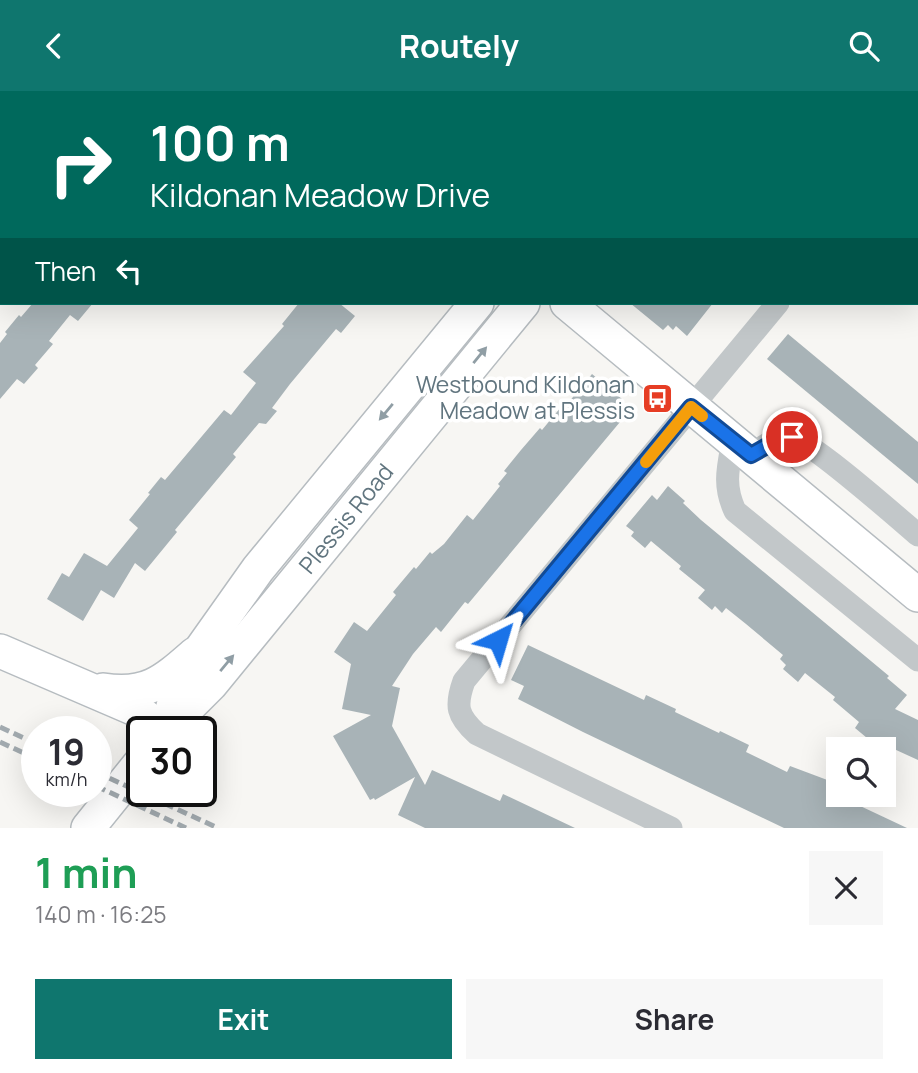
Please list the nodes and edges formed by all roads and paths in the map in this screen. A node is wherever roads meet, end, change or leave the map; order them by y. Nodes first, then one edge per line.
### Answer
1 (475, 305) edge
2 (521, 305) edge
3 (569, 305) edge
4 (776, 305) edge
5 (691, 407) junction
6 (742, 448) junction
7 (918, 535) edge
8 (918, 595) edge
9 (202, 648) junction
10 (0, 651) edge
11 (918, 660) edge
12 (87, 688) junction
13 (144, 716) edge
14 (169, 716) edge
15 (179, 716) edge
16 (126, 781) edge
17 (88, 828) edge
18 (671, 828) edge

1 -> 9 main road, Plessis Road
15 -> 2 main road, Plessis Road
3 - 5 main road
4 - 5 street
5 - 6 main road
5 - 18 street
6 - 7 street
6 - 8 main road
6 - 11 street
9 - 12 main road
9 - 14 main road, Plessis Road
10 - 12 main road
12 - 13 main road
16 - 17 main road

